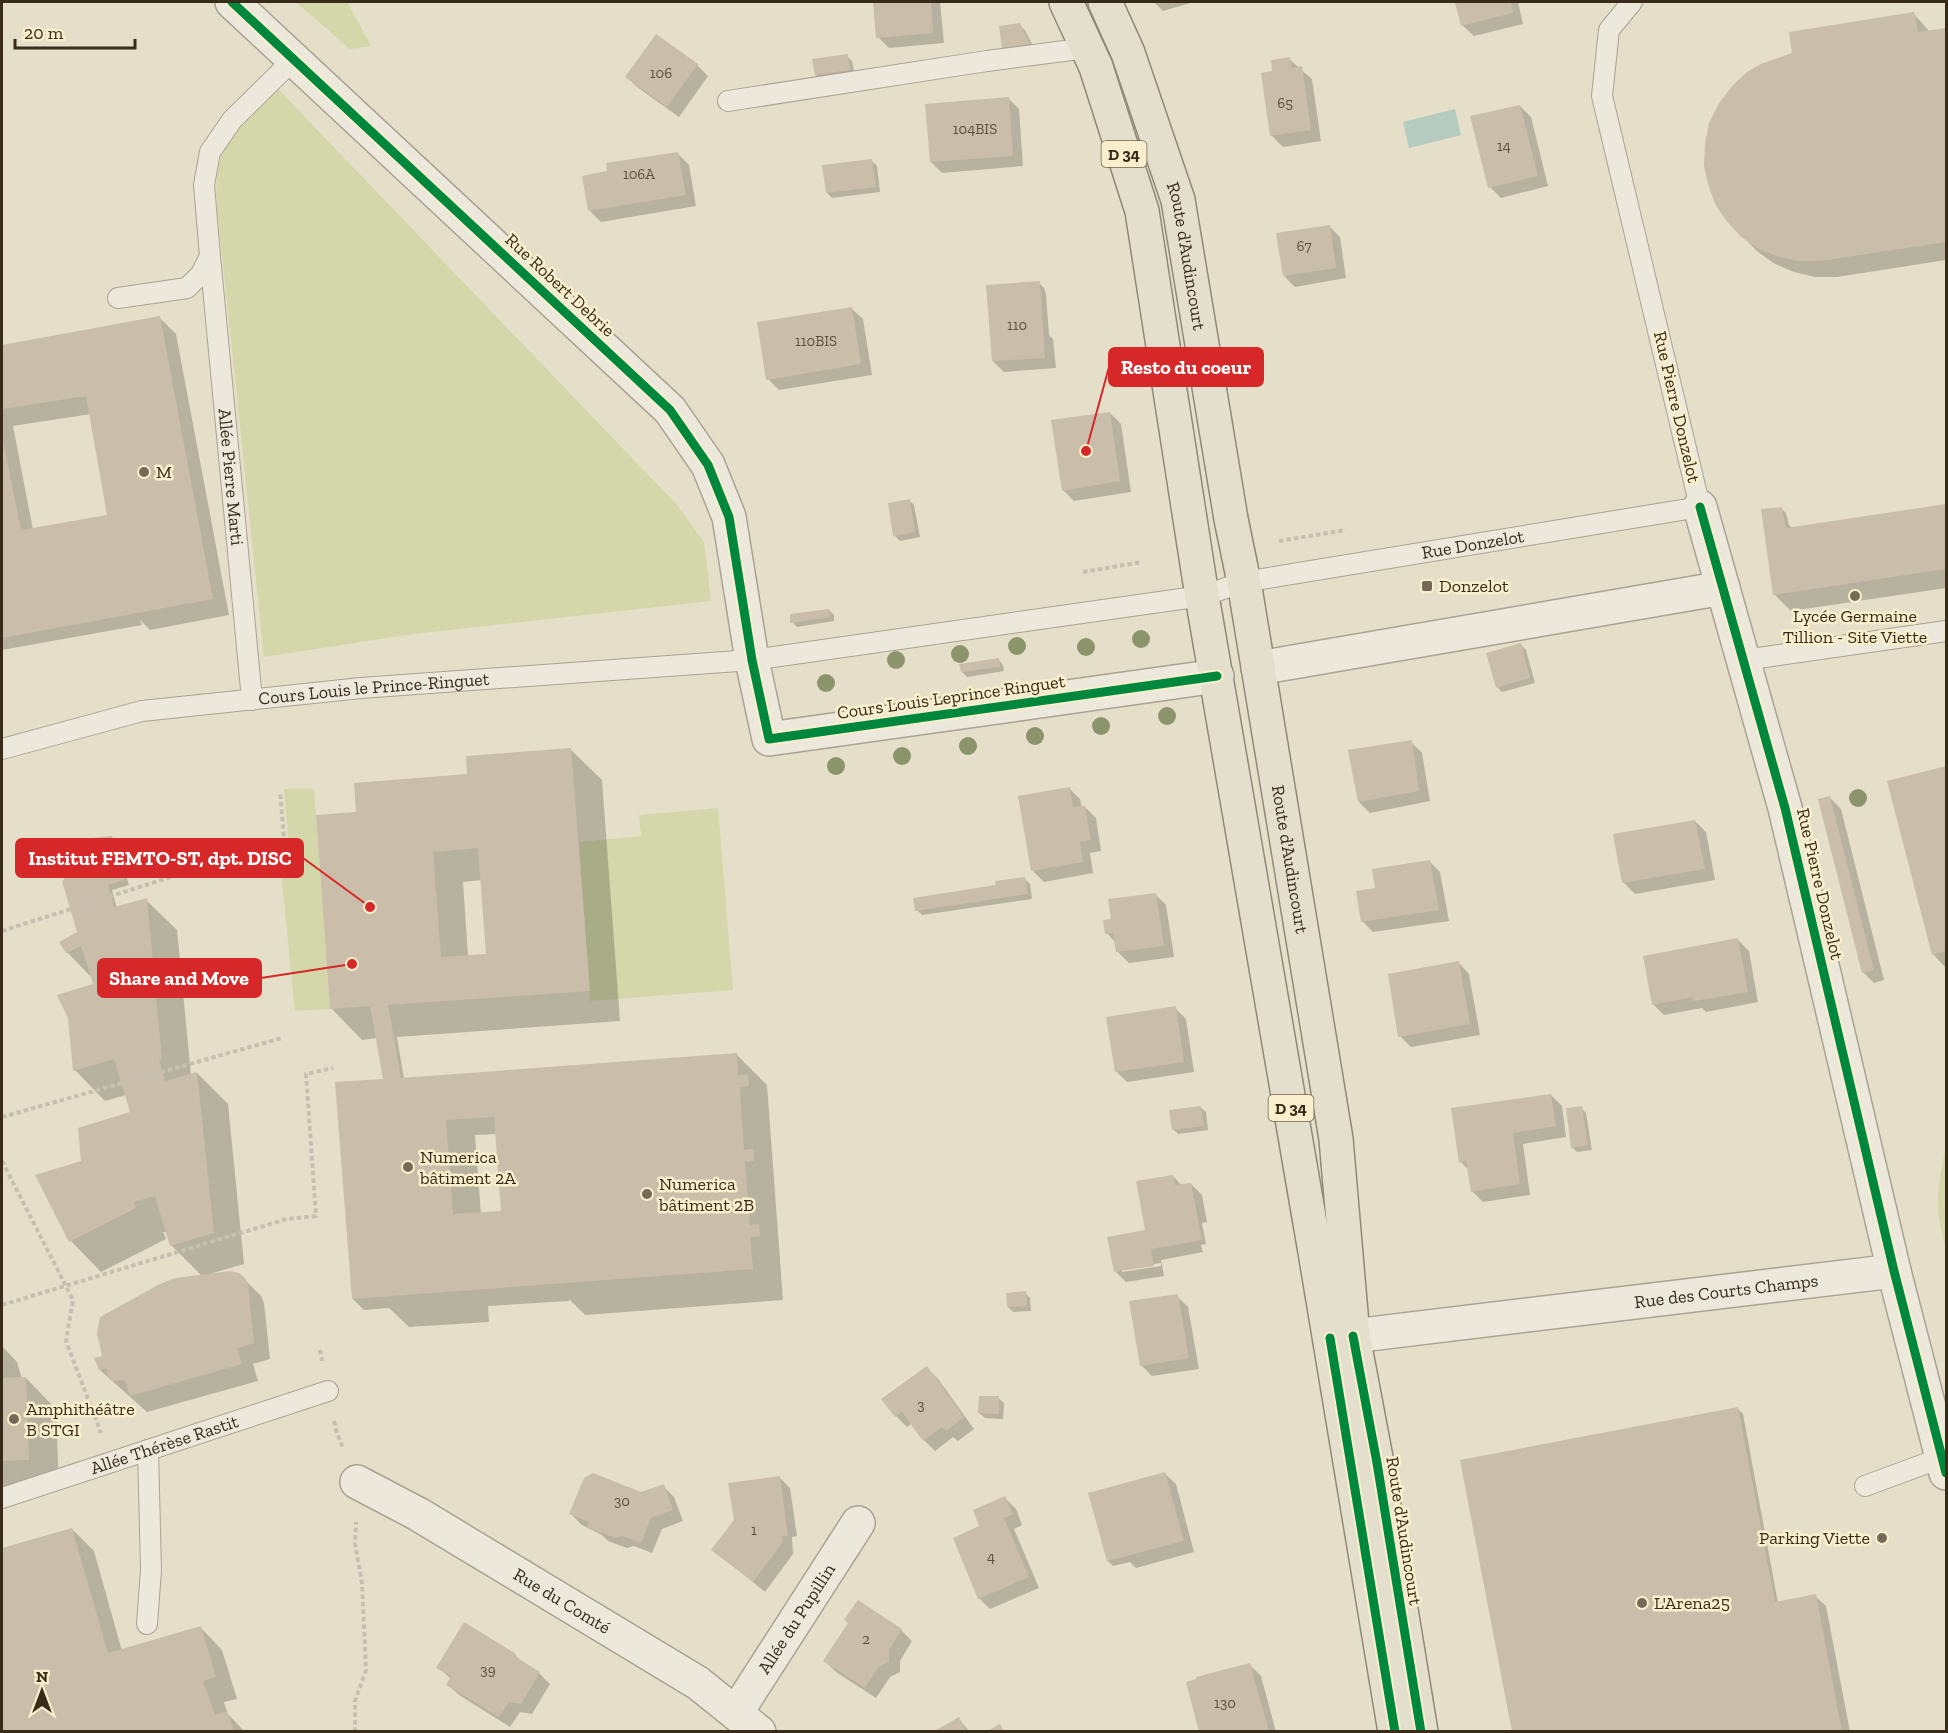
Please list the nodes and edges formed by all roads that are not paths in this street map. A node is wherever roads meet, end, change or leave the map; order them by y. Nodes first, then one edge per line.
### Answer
1 (232, 2) edge
2 (1066, 2) edge
3 (1105, 2) edge
4 (1632, 2) edge
5 (1087, 48) junction
6 (294, 59) junction
7 (728, 101) dead end
8 (210, 256) junction
9 (118, 298) dead end
10 (1700, 507) junction
11 (1244, 582) junction
12 (1723, 588) junction
13 (1202, 596) junction
14 (1947, 631) edge
15 (752, 660) junction
16 (1744, 660) junction
17 (1258, 668) junction
18 (1217, 676) junction
19 (252, 700) junction
20 (2, 749) edge
21 (1894, 1271) junction
22 (1353, 1336) junction
23 (328, 1391) dead end
24 (148, 1450) junction
25 (1945, 1462) edge
26 (357, 1482) dead end
27 (1865, 1486) dead end
28 (2, 1498) edge
29 (858, 1523) dead end
30 (147, 1624) dead end
31 (747, 1722) edge
32 (1395, 1731) edge
33 (1420, 1731) edge

1 - 6 street, Rue Robert Debrie
2 - 5 main road, Route d'Audincourt / D 34
3 - 11 main road, Route d'Audincourt / D 34
4 - 10 lane, Rue Pierre Donzelot
5 - 7 lane
5 - 13 main road, Route d'Audincourt / D 34
6 - 8 lane, Allée Pierre Marti
6 - 15 street, Rue Robert Debrie
8 - 9 lane
8 - 19 lane, Allée Pierre Marti
10 - 11 lane, Rue Donzelot
10 - 12 street, Rue Pierre Donzelot
11 - 13 lane
11 - 17 main road, Route d'Audincourt / D 34
12 - 16 street, Rue Pierre Donzelot
12 - 17 street
13 - 15 lane
13 - 18 main road, Route d'Audincourt / D 34
14 - 16 lane
15 - 18 street, Cours Louis Leprince Ringuet
15 - 19 lane, Cours Louis le Prince-Ringuet
16 - 21 street, Rue Pierre Donzelot
17 - 18 main road
17 - 22 main road, Route d'Audincourt / D 34
18 - 32 main road, Route d'Audincourt / D 34
19 - 20 lane, Cours Louis le Prince-Ringuet
21 - 22 street, Rue des Courts Champs
21 - 25 street
22 - 33 main road, Route d'Audincourt / D 34
23 - 24 lane, Allée Thérèse Rastit
24 - 28 lane, Allée Thérèse Rastit
24 - 30 lane
25 - 27 lane
26 - 31 street, Rue du Comté
29 - 31 street, Allée du Pupillin

